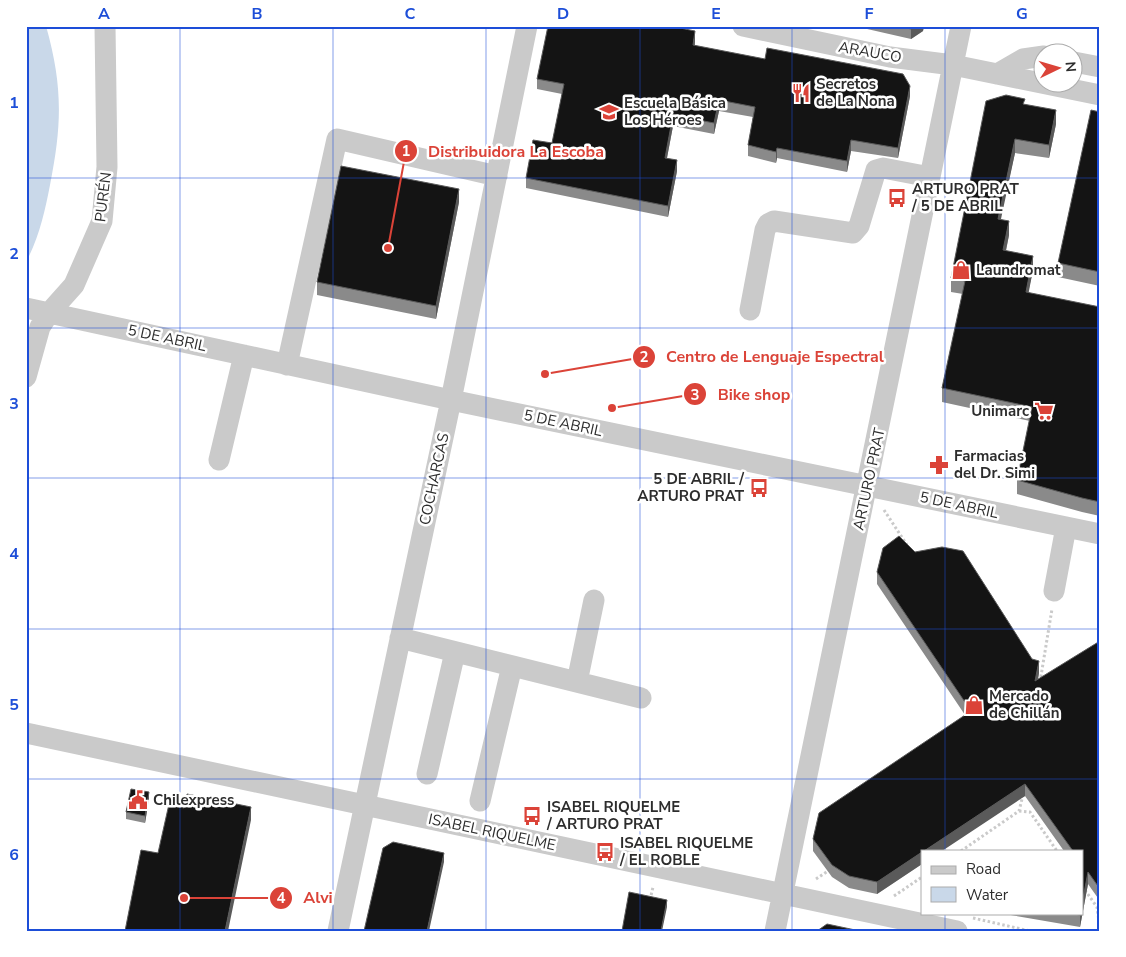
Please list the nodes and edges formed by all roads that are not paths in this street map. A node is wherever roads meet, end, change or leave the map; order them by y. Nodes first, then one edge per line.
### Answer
1 (105, 26) edge
2 (527, 26) edge
3 (743, 26) edge
4 (961, 26) edge
5 (1034, 57) edge
6 (953, 64) junction
7 (1084, 64) edge
8 (1100, 67) edge
9 (997, 74) junction
10 (1100, 95) edge
11 (498, 176) junction
12 (930, 177) junction
13 (36, 310) edge
14 (750, 310) dead end
15 (244, 355) junction
16 (286, 365) junction
17 (26, 378) edge
18 (451, 400) junction
19 (220, 460) dead end
20 (868, 486) junction
21 (1066, 527) junction
22 (1100, 534) edge
23 (1054, 591) road end
24 (594, 600) dead end
25 (400, 638) junction
26 (455, 652) junction
27 (512, 666) junction
28 (577, 682) junction
29 (642, 698) dead end
30 (26, 734) edge
31 (427, 774) dead end
32 (480, 801) dead end
33 (365, 805) junction
34 (783, 894) junction
35 (965, 924) edge
36 (338, 931) edge
37 (775, 931) edge

1 - 13 street, PURÉN
2 - 11 street, COCHARCAS
3 - 6 street, ARAUCO
4 - 6 street, ARTURO PRAT
5 - 9 street
6 - 9 street, ARAUCO
6 - 12 street, ARTURO PRAT
7 - 8 street
9 - 10 street, ARAUCO
11 - 16 street
11 - 18 street, COCHARCAS
12 - 14 street
12 - 20 street, ARTURO PRAT
13 - 15 street, 5 DE ABRIL
13 - 17 street, PURÉN
15 - 16 street, 5 DE ABRIL
15 - 19 street
16 - 18 street, 5 DE ABRIL
18 - 20 street, 5 DE ABRIL
18 - 25 street, COCHARCAS
20 - 21 street, 5 DE ABRIL
20 - 34 street, ARTURO PRAT
21 - 22 street, 5 DE ABRIL
21 - 23 street
24 - 28 street
25 - 26 street
25 - 33 street, COCHARCAS
26 - 27 street
26 - 31 street
27 - 28 street
27 - 32 street
28 - 29 street
30 - 33 street, ISABEL RIQUELME
33 - 34 street, ISABEL RIQUELME
33 - 36 street, COCHARCAS
34 - 35 street, ISABEL RIQUELME
34 - 37 street, ARTURO PRAT

